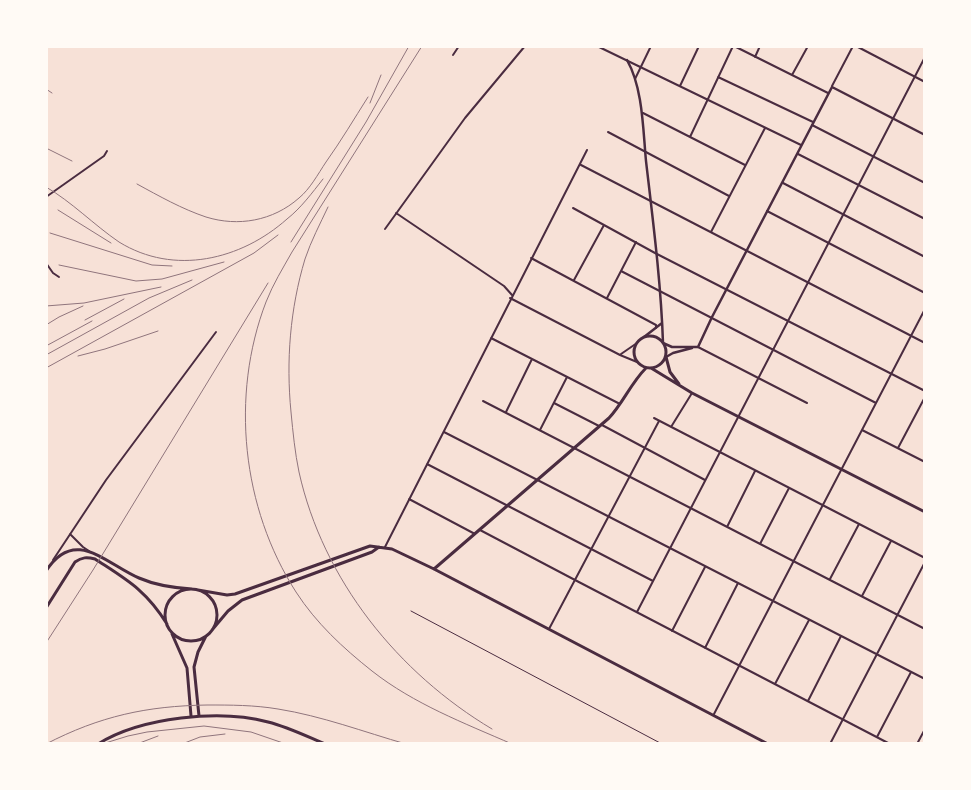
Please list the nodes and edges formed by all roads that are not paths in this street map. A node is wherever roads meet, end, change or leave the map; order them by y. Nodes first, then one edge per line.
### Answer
1 (458, 46) edge
2 (525, 46) edge
3 (597, 46) edge
4 (651, 46) edge
5 (699, 46) edge
6 (733, 46) edge
7 (760, 46) edge
8 (808, 46) edge
9 (854, 46) edge
10 (453, 55) dead end
11 (755, 57) junction
12 (925, 57) edge
13 (627, 60) junction
14 (641, 67) junction
15 (792, 75) junction
16 (915, 76) junction
17 (718, 77) junction
18 (636, 79) junction
19 (925, 82) edge
20 (680, 86) junction
21 (832, 87) junction
22 (828, 93) junction
23 (708, 100) junction
24 (641, 112) junction
25 (893, 119) junction
26 (813, 123) junction
27 (765, 128) junction
28 (608, 132) dead end
29 (925, 135) edge
30 (690, 137) junction
31 (801, 145) junction
32 (587, 150) dead end
33 (107, 151) dead end
34 (645, 151) junction
35 (797, 153) junction
36 (873, 156) junction
37 (580, 164) junction
38 (746, 165) junction
39 (782, 182) junction
40 (925, 183) edge
41 (858, 185) junction
42 (730, 196) junction
43 (46, 197) edge
44 (651, 201) junction
45 (573, 208) dead end
46 (767, 211) junction
47 (396, 213) junction
48 (843, 214) junction
49 (925, 219) edge
50 (604, 225) junction
51 (385, 229) dead end
52 (710, 232) junction
53 (636, 242) junction
54 (828, 243) junction
55 (746, 250) junction
56 (655, 253) junction
57 (925, 257) edge
58 (531, 258) junction
59 (46, 263) edge
60 (621, 271) junction
61 (59, 277) dead end
62 (574, 281) junction
63 (808, 282) junction
64 (726, 289) junction
65 (659, 290) junction
66 (925, 293) edge
67 (512, 295) junction
68 (510, 298) junction
69 (606, 298) junction
70 (925, 309) edge
71 (712, 317) junction
72 (788, 321) junction
73 (662, 323) junction
74 (656, 328) junction
75 (216, 332) dead end
76 (911, 336) junction
77 (644, 337) junction
78 (491, 338) junction
79 (637, 342) junction
80 (925, 343) edge
81 (663, 344) junction
82 (698, 347) junction
83 (773, 349) junction
84 (620, 355) junction
85 (666, 357) junction
86 (532, 359) junction
87 (637, 362) junction
88 (646, 368) junction
89 (651, 368) junction
90 (891, 374) junction
91 (639, 375) junction
92 (567, 377) junction
93 (759, 377) junction
94 (681, 386) junction
95 (925, 391) edge
96 (692, 392) junction
97 (925, 397) edge
98 (483, 400) dead end
99 (554, 403) junction
100 (807, 403) dead end
101 (876, 403) junction
102 (620, 404) junction
103 (506, 412) junction
104 (739, 417) junction
105 (654, 418) dead end
106 (658, 421) junction
107 (600, 425) junction
108 (671, 427) junction
109 (540, 430) junction
110 (862, 430) junction
111 (444, 432) junction
112 (575, 448) junction
113 (644, 448) junction
114 (898, 448) junction
115 (720, 452) junction
116 (925, 462) edge
117 (427, 464) junction
118 (842, 470) junction
119 (755, 471) junction
120 (629, 476) junction
121 (538, 480) junction
122 (705, 480) junction
123 (789, 488) junction
124 (409, 499) junction
125 (508, 506) junction
126 (823, 506) junction
127 (691, 508) junction
128 (925, 512) edge
129 (608, 516) junction
130 (859, 524) junction
131 (727, 527) junction
132 (480, 530) junction
133 (70, 534) junction
134 (475, 534) junction
135 (891, 541) junction
136 (760, 544) junction
137 (380, 547) junction
138 (385, 547) junction
139 (670, 548) junction
140 (591, 549) junction
141 (89, 551) junction
142 (925, 558) edge
143 (53, 561) junction
144 (794, 561) junction
145 (925, 562) edge
146 (705, 567) junction
147 (434, 569) junction
148 (46, 572) edge
149 (575, 580) junction
150 (830, 580) junction
151 (653, 581) junction
152 (738, 583) junction
153 (192, 589) junction
154 (198, 590) junction
155 (862, 596) junction
156 (773, 601) junction
157 (46, 608) edge
158 (411, 611) dead end
159 (637, 612) junction
160 (897, 615) junction
161 (809, 620) junction
162 (167, 624) junction
163 (549, 629) junction
164 (925, 629) edge
165 (212, 630) junction
166 (672, 630) junction
167 (171, 631) junction
168 (206, 635) junction
169 (841, 636) junction
170 (705, 648) junction
171 (877, 655) junction
172 (740, 666) junction
173 (911, 672) junction
174 (925, 679) edge
175 (775, 684) junction
176 (808, 701) junction
177 (714, 714) junction
178 (191, 716) junction
179 (199, 716) junction
180 (843, 719) junction
181 (925, 729) edge
182 (877, 737) junction
183 (98, 744) edge
184 (325, 744) edge
185 (662, 744) edge
186 (768, 744) edge
187 (830, 744) edge
188 (890, 744) edge
189 (917, 744) edge

1 - 10 street
2 - 47 street
3 - 13 street
4 - 14 street
5 - 20 street
6 - 11 street
6 - 17 street
7 - 11 street
8 - 15 street
9 - 16 street
9 - 21 street
11 - 15 street
12 - 16 street
13 - 14 street
13 - 18 street
14 - 18 street
14 - 20 street
15 - 22 street
16 - 19 street
16 - 25 street
17 - 23 street
17 - 26 street
18 - 24 street
20 - 23 street
21 - 22 street
21 - 25 street
22 - 26 street
23 - 27 street
23 - 30 street
24 - 30 street
24 - 34 street
25 - 29 street
25 - 36 street
26 - 31 street
26 - 36 street
27 - 31 street
27 - 38 street
28 - 34 street
30 - 38 street
31 - 35 street
32 - 37 street
33 - 43 street
34 - 42 street
34 - 44 street
35 - 39 street
35 - 41 street
36 - 40 street
36 - 41 street
37 - 44 street
37 - 58 street
38 - 42 street
39 - 46 street
39 - 48 street
41 - 48 street
41 - 49 street
42 - 52 street
44 - 52 street
44 - 56 street
45 - 50 street
46 - 54 street
46 - 55 street
47 - 51 street
47 - 67 street
48 - 54 street
48 - 57 street
50 - 53 street
50 - 62 street
52 - 55 street
53 - 56 street
53 - 60 street
54 - 63 street
54 - 66 street
55 - 63 street
55 - 64 street
56 - 64 street
56 - 65 street
58 - 62 street
58 - 67 street
59 - 61 street
60 - 65 street
60 - 69 street
62 - 69 street
63 - 72 street
63 - 76 street
64 - 71 street
64 - 72 street
65 - 71 street
65 - 73 street
67 - 68 street
68 - 78 street
68 - 84 street
69 - 74 street
70 - 76 street
71 - 82 street
71 - 83 street
72 - 83 street
72 - 90 street
73 - 74 street
73 - 81 street
74 - 77 street
75 - 133 street
76 - 80 street
76 - 90 street
77 - 79 main road
77 - 81 main road
78 - 86 street
78 - 111 street
79 - 84 street
79 - 87 main road
81 - 82 street
81 - 85 main road
82 - 85 street
82 - 93 street
83 - 93 street
83 - 101 street
84 - 87 street
85 - 89 main road
85 - 94 main road
86 - 92 street
86 - 103 street
87 - 88 main road
87 - 91 main road
88 - 89 main road
88 - 91 main road
89 - 94 main road
90 - 95 street
90 - 101 street
91 - 102 main road
92 - 99 street
92 - 102 street
93 - 100 street
93 - 104 street
94 - 96 main road
96 - 104 main road
96 - 108 street
97 - 114 street
98 - 103 street
99 - 107 street
99 - 109 street
101 - 110 street
102 - 107 main road
103 - 109 street
104 - 115 street
104 - 118 main road
105 - 106 street
106 - 108 street
106 - 113 street
107 - 112 main road
107 - 113 street
108 - 115 street
109 - 112 street
110 - 114 street
110 - 118 street
111 - 117 street
111 - 121 street
112 - 120 street
112 - 121 main road
113 - 120 street
113 - 122 street
114 - 116 street
115 - 119 street
115 - 122 street
117 - 124 street
117 - 125 street
118 - 126 street
118 - 128 main road
119 - 123 street
119 - 131 street
120 - 127 street
120 - 129 street
121 - 125 main road
121 - 129 street
122 - 127 street
123 - 126 street
123 - 136 street
124 - 134 street
124 - 138 street
125 - 132 main road
125 - 140 street
126 - 130 street
126 - 144 street
127 - 131 street
127 - 139 street
129 - 139 street
129 - 140 street
130 - 135 street
130 - 150 street
131 - 136 street
132 - 134 main road
132 - 149 street
133 - 141 street
133 - 143 street
134 - 147 main road
135 - 142 street
135 - 155 street
136 - 144 street
137 - 138 main road
137 - 154 main road
137 - 165 main road
138 - 147 main road
139 - 146 street
139 - 151 street
140 - 149 street
140 - 151 street
141 - 143 main road
141 - 153 main road
143 - 148 main road
144 - 150 street
144 - 156 street
145 - 160 street
146 - 152 street
146 - 166 street
147 - 163 main road
149 - 159 street
149 - 163 street
150 - 155 street
151 - 159 street
152 - 156 street
152 - 170 street
153 - 154 main road
153 - 162 main road
154 - 165 main road
155 - 160 street
156 - 161 street
156 - 172 street
157 - 162 main road
158 - 185 lane
159 - 166 street
160 - 164 street
160 - 171 street
161 - 169 street
161 - 175 street
162 - 167 main road
163 - 177 main road
165 - 168 main road
166 - 170 street
167 - 168 main road
167 - 178 main road
168 - 179 main road
169 - 171 street
169 - 176 street
170 - 172 street
171 - 173 street
171 - 180 street
172 - 175 street
172 - 177 street
173 - 174 street
173 - 182 street
175 - 176 street
176 - 180 street
177 - 186 main road
178 - 179 main road
178 - 183 main road
179 - 184 main road
180 - 182 street
180 - 187 street
181 - 189 street
182 - 188 street

